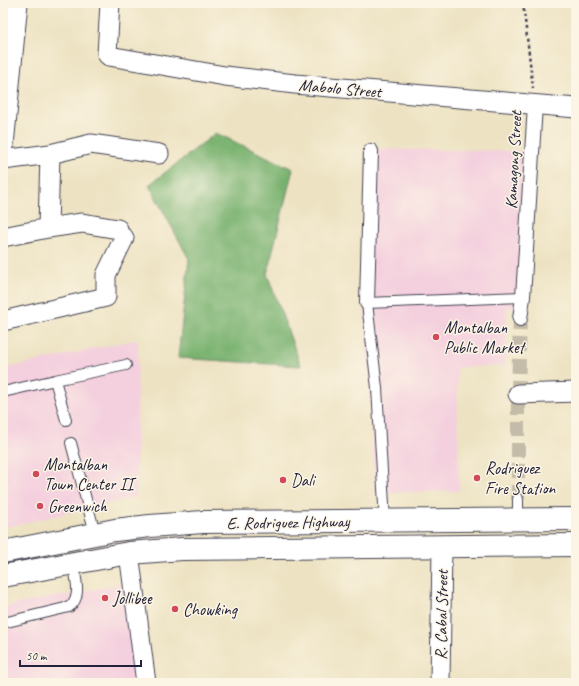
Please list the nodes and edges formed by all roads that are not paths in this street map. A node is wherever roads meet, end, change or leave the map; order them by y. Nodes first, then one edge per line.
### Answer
1 (18, 3) edge
2 (110, 3) edge
3 (535, 105) junction
4 (576, 108) edge
5 (371, 151) dead end
6 (50, 154) junction
7 (159, 154) dead end
8 (3, 155) edge
9 (3, 160) edge
10 (48, 228) junction
11 (3, 237) edge
12 (523, 297) junction
13 (367, 302) junction
14 (520, 319) tunnel mouth
15 (3, 320) edge
16 (126, 365) dead end
17 (55, 380) junction
18 (3, 392) edge
19 (576, 392) edge
20 (522, 394) dead end
21 (66, 420) dead end
22 (72, 443) dead end
23 (576, 519) edge
24 (385, 521) junction
25 (94, 533) junction
26 (576, 545) edge
27 (442, 547) junction
28 (3, 552) edge
29 (128, 553) junction
30 (73, 562) junction
31 (3, 576) edge
32 (3, 623) edge
33 (146, 683) edge
34 (440, 683) edge

1 - 8 street
2 - 3 street, Mabolo Street
3 - 4 street, Mabolo Street
3 - 12 street, Kamagong Street
5 - 13 street
6 - 7 street
6 - 9 street
6 - 10 street
10 - 11 street
10 - 15 street
12 - 13 lane
12 - 14 street, Kamagong Street
13 - 24 lane
16 - 17 lane
17 - 18 lane
17 - 21 lane
19 - 20 street
22 - 25 lane
23 - 24 main road, E. Rodriguez Highway
24 - 25 main road, E. Rodriguez Highway
25 - 28 main road, E. Rodriguez Highway
26 - 27 main road, E. Rodriguez Highway
27 - 29 main road, E. Rodriguez Highway
27 - 34 street, R. Cabal Street
29 - 30 main road, E. Rodriguez Highway
29 - 33 street
30 - 31 main road, E. Rodriguez Highway
30 - 32 lane

